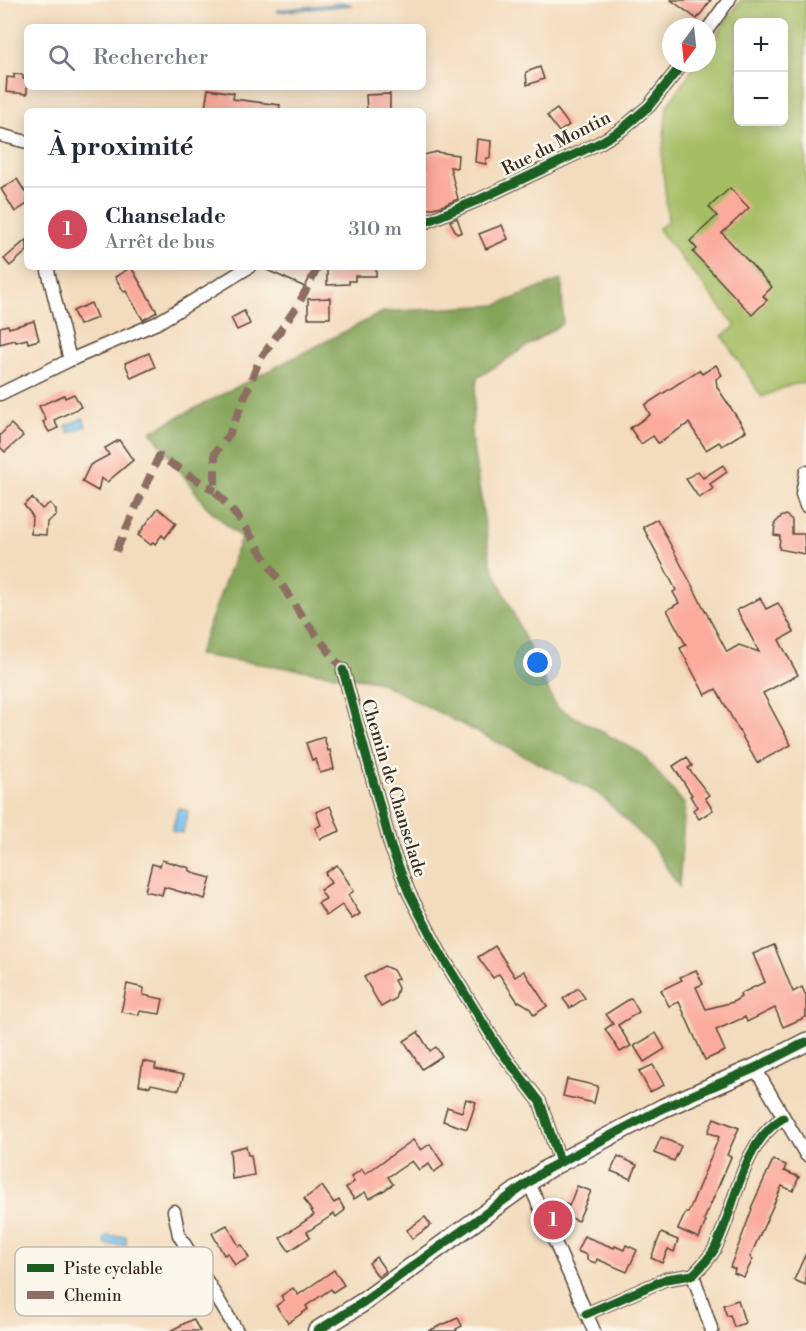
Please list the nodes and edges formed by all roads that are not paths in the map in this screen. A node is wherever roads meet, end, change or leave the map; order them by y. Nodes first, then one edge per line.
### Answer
1 (729, 0) edge
2 (716, 18) edge
3 (675, 72) edge
4 (0, 135) edge
5 (24, 141) edge
6 (426, 222) edge
7 (48, 270) edge
8 (244, 270) edge
9 (70, 360) junction
10 (0, 394) edge
11 (806, 472) edge
12 (806, 506) edge
13 (343, 670) dead end
14 (806, 1042) edge
15 (755, 1068) junction
16 (783, 1118) junction
17 (806, 1155) edge
18 (560, 1162) junction
19 (529, 1182) junction
20 (174, 1211) dead end
21 (186, 1247) edge
22 (693, 1275) junction
23 (213, 1291) edge
24 (586, 1314) junction
25 (237, 1331) edge
26 (317, 1331) edge
27 (594, 1331) edge
28 (712, 1331) edge

1 - 2 street
3 - 6 street, Rue du Montin
4 - 5 street
7 - 9 street
8 - 9 street
9 - 10 street
11 - 12 street
13 - 18 street, Chemin de Chanselade
14 - 15 street
15 - 16 street
15 - 18 street
16 - 17 street
16 - 22 street
18 - 19 street
19 - 24 street
19 - 26 street
20 - 21 street
22 - 24 street
22 - 28 street
23 - 25 street
24 - 27 street

